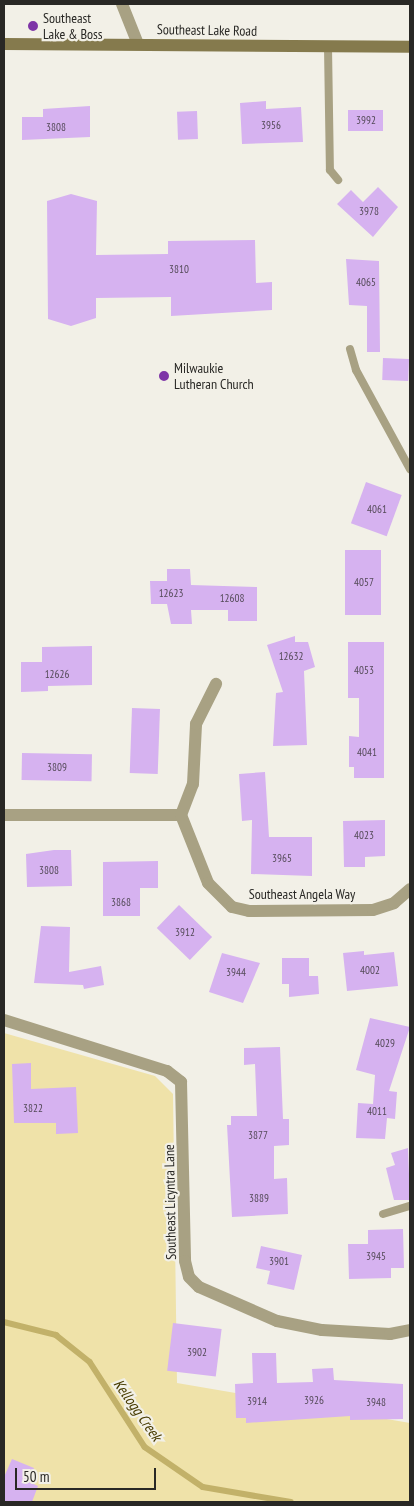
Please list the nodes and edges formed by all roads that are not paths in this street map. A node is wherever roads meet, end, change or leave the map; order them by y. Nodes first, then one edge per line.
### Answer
1 (122, 4) edge
2 (4, 44) edge
3 (138, 44) junction
4 (328, 47) junction
5 (410, 47) edge
6 (338, 180) dead end
7 (350, 350) dead end
8 (410, 469) edge
9 (216, 684) dead end
10 (4, 815) edge
11 (180, 815) junction
12 (410, 889) edge
13 (4, 1020) edge
14 (410, 1206) edge
15 (383, 1214) dead end
16 (410, 1330) edge

1 - 3 street
2 - 3 main road, Southeast Lake Road
3 - 4 main road, Southeast Lake Road
4 - 5 main road, Southeast Lake Road
4 - 6 lane
7 - 8 lane
9 - 11 street
10 - 11 street
11 - 12 street, Southeast Angela Way
13 - 16 street, Southeast Licyntra Lane
14 - 15 lane

